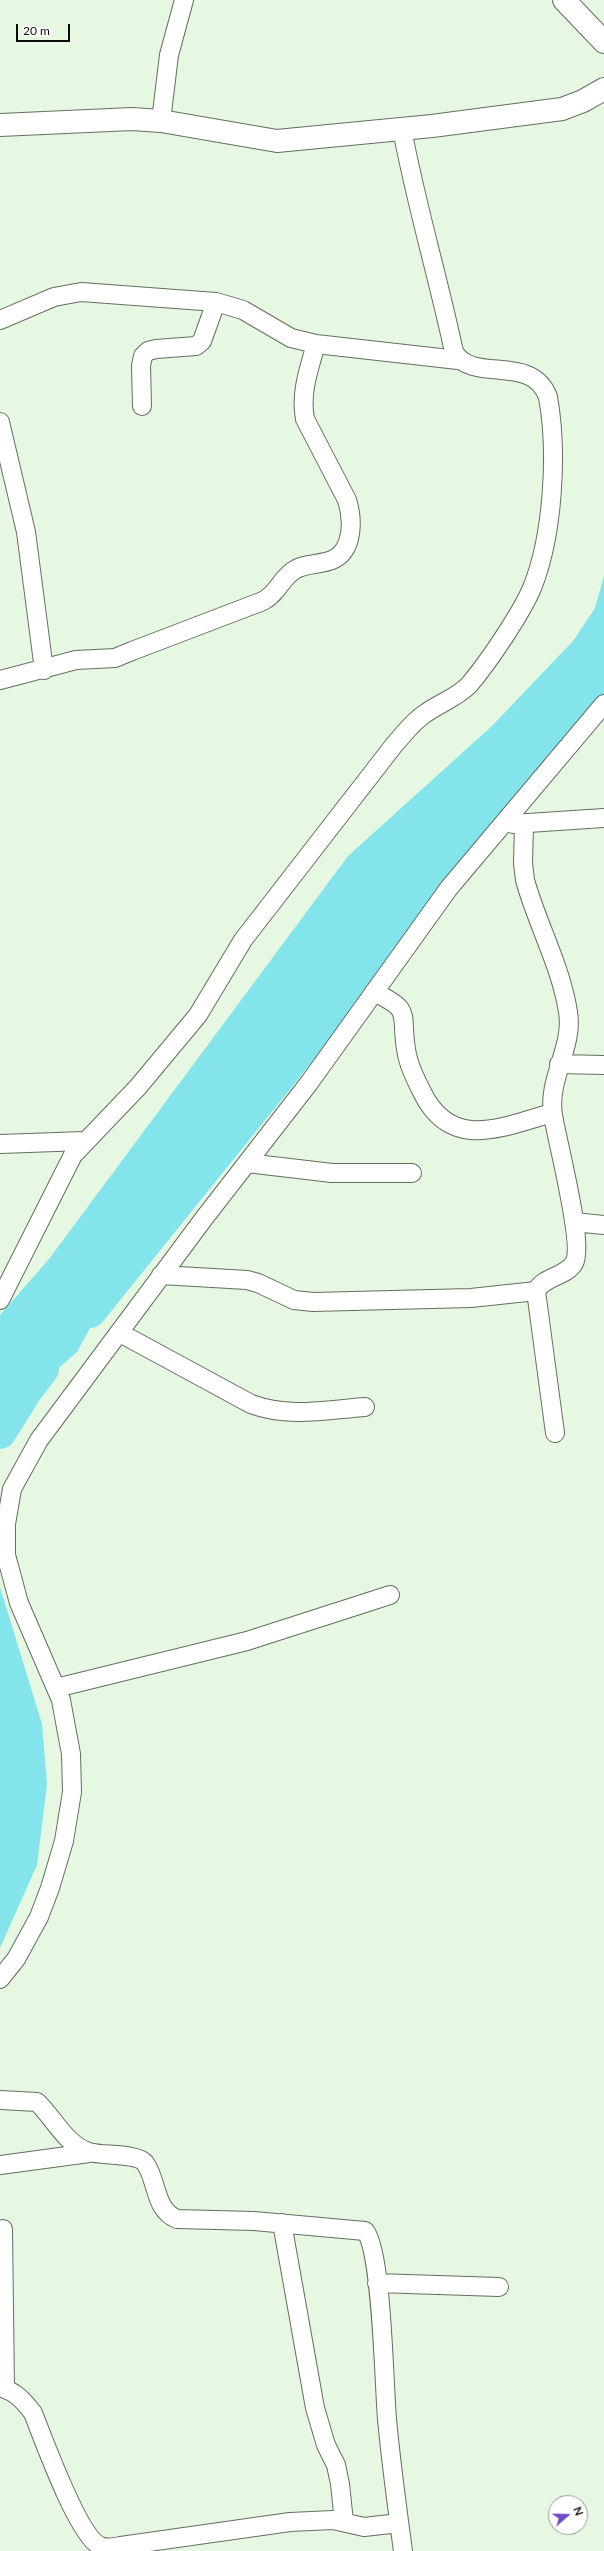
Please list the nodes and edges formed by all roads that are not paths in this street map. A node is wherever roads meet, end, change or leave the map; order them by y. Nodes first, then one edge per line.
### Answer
1 (184, 0) edge
2 (568, 1) edge
3 (604, 42) edge
4 (604, 89) edge
5 (161, 121) junction
6 (0, 125) edge
7 (402, 129) junction
8 (216, 302) junction
9 (0, 320) edge
10 (316, 344) junction
11 (458, 360) junction
12 (142, 406) dead end
13 (0, 422) edge
14 (44, 670) junction
15 (0, 680) edge
16 (604, 704) edge
17 (604, 818) edge
18 (524, 824) junction
19 (504, 825) junction
20 (374, 992) junction
21 (559, 1064) junction
22 (604, 1065) edge
23 (552, 1113) junction
24 (84, 1141) junction
25 (0, 1144) edge
26 (247, 1163) junction
27 (412, 1173) dead end
28 (574, 1222) junction
29 (604, 1225) edge
30 (161, 1276) junction
31 (536, 1291) junction
32 (0, 1300) edge
33 (120, 1332) junction
34 (364, 1407) dead end
35 (555, 1433) dead end
36 (390, 1595) dead end
37 (56, 1688) junction
38 (0, 1978) edge
39 (0, 2100) edge
40 (89, 2153) junction
41 (0, 2165) edge
42 (282, 2223) junction
43 (3, 2229) dead end
44 (377, 2283) junction
45 (499, 2287) dead end
46 (2, 2388) edge
47 (344, 2522) junction
48 (399, 2523) junction
49 (94, 2546) edge
50 (403, 2551) edge

1 - 5 street
2 - 3 street
4 - 7 street
5 - 6 street
5 - 7 street
7 - 11 street
8 - 9 street
8 - 10 street
8 - 12 street
10 - 11 street
10 - 14 street
11 - 24 street
13 - 14 street
14 - 15 street
16 - 19 street
17 - 18 street
18 - 19 street
18 - 21 street
19 - 20 street
20 - 23 street
20 - 26 street
21 - 22 street
21 - 23 street
23 - 28 street
24 - 25 street
24 - 32 street
26 - 27 street
26 - 30 street
28 - 29 street
28 - 31 street
30 - 31 street
30 - 33 street
31 - 35 street
33 - 34 street
33 - 37 street
36 - 37 street
37 - 38 street
39 - 40 street
40 - 41 street
40 - 42 street
42 - 44 street
42 - 47 street
43 - 46 street
44 - 45 street
44 - 48 street
46 - 49 street
47 - 48 street
47 - 49 street
48 - 50 street

